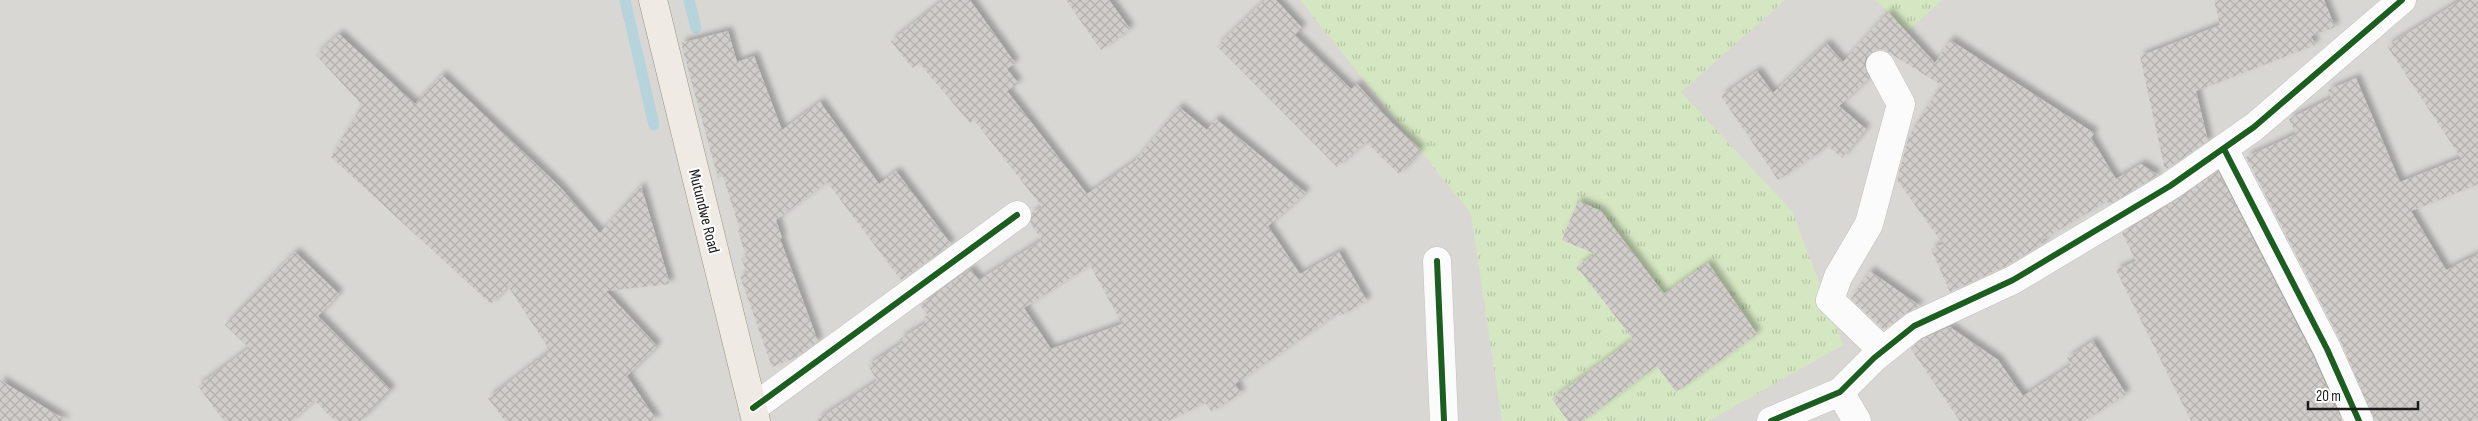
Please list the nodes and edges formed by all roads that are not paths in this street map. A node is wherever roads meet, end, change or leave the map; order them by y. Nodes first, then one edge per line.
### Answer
1 (653, 0) edge
2 (2402, 0) edge
3 (1880, 65) dead end
4 (2224, 149) junction
5 (1017, 215) dead end
6 (1437, 261) dead end
7 (1882, 351) junction
8 (1840, 392) junction
9 (755, 414) edge
10 (1444, 421) edge
11 (1771, 421) edge
12 (1857, 421) edge
13 (2359, 421) edge

1 - 9 main road, Mutundwe Road
2 - 4 street
3 - 7 street
4 - 7 street
4 - 13 street
5 - 9 street
6 - 10 street
7 - 8 street
8 - 11 street
8 - 12 street

